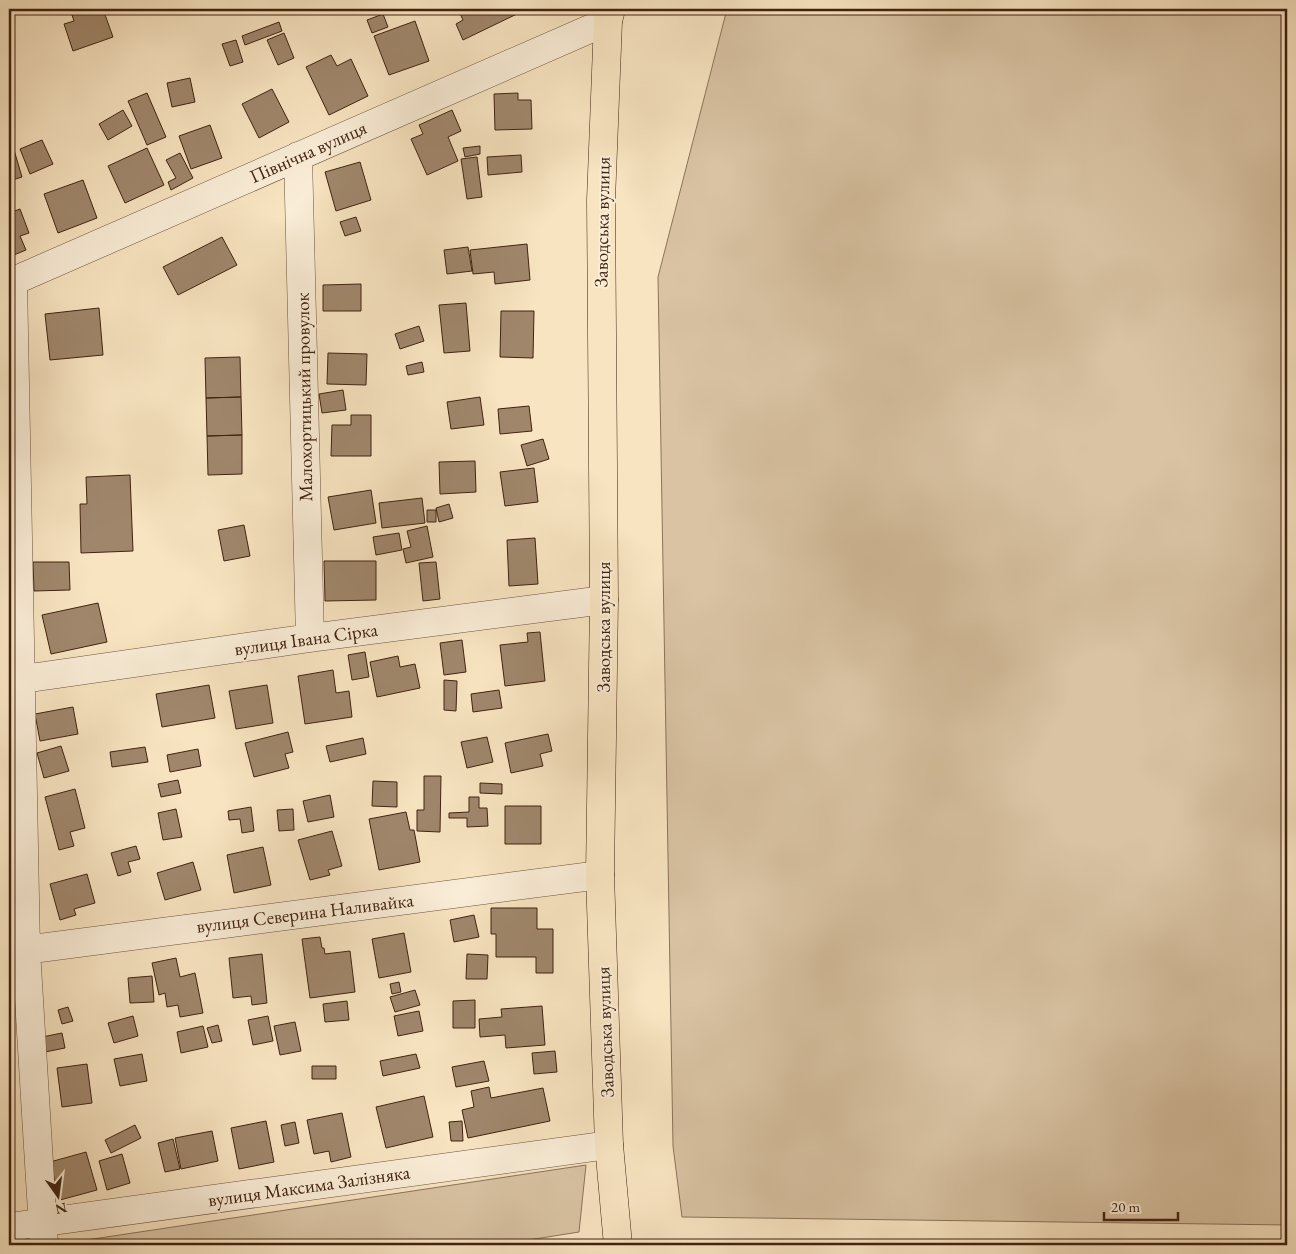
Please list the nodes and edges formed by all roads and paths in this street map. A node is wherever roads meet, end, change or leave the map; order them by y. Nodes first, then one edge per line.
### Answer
1 (610, 15) edge
2 (298, 156) junction
3 (11, 282) edge
4 (604, 600) junction
5 (310, 638) junction
6 (14, 680) edge
7 (600, 875) junction
8 (17, 951) edge
9 (609, 1146) junction
10 (9, 1227) edge
11 (43, 1234) edge
12 (618, 1245) edge

1 - 2 street, Північна вулиця
1 - 4 main road, Заводська вулиця
2 - 3 street, Північна вулиця
2 - 5 street, Малохортицький провулок
3 - 6 street
4 - 5 street, вулиця Івана Сірка
4 - 7 main road, Заводська вулиця
5 - 6 street, вулиця Івана Сірка
6 - 8 street
7 - 8 street, вулиця Северина Наливайка
7 - 9 main road, Заводська вулиця
8 - 11 street
9 - 11 street, вулиця Максима Залізняка
9 - 12 main road, Заводська вулиця
10 - 11 street, вулиця Максима Залізняка

